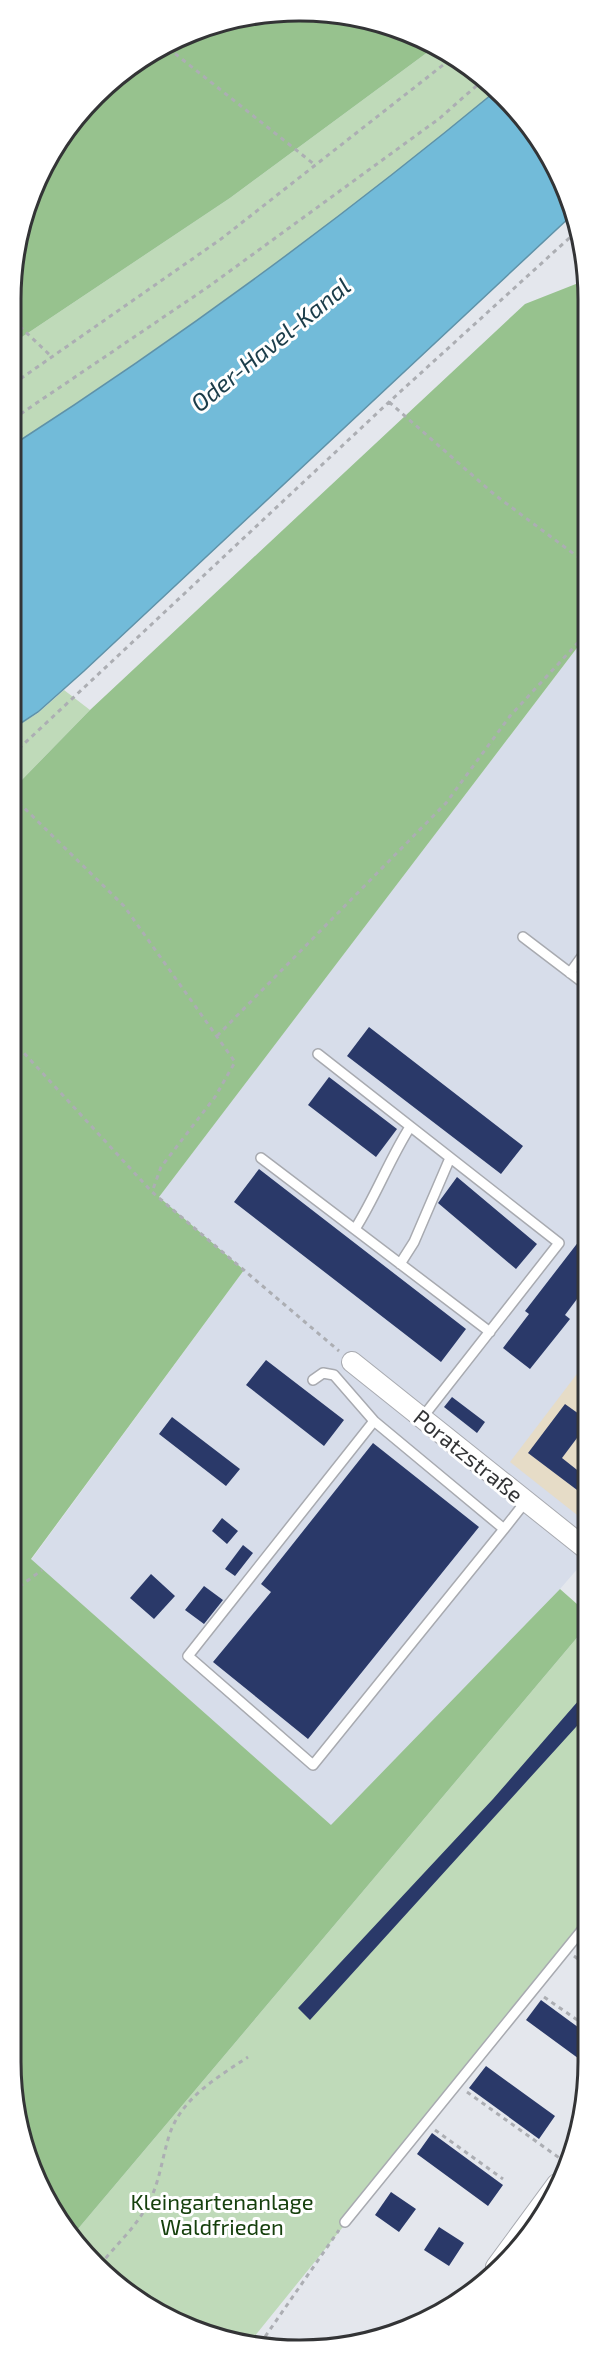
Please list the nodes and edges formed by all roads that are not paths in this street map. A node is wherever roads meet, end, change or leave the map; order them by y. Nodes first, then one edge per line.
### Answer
1 (524, 937) dead end
2 (578, 962) edge
3 (570, 973) junction
4 (578, 979) edge
5 (318, 1054) dead end
6 (411, 1127) junction
7 (261, 1158) dead end
8 (450, 1158) junction
9 (355, 1229) junction
10 (400, 1264) junction
11 (490, 1332) junction
12 (352, 1362) road end
13 (313, 1380) dead end
14 (422, 1418) junction
15 (374, 1421) junction
16 (526, 1501) junction
17 (504, 1529) junction
18 (578, 1543) edge
19 (578, 1934) edge
20 (345, 2222) road end

1 - 3 lane
2 - 3 lane
3 - 4 lane
5 - 6 lane
6 - 8 lane
6 - 9 lane
7 - 9 lane
8 - 10 lane
8 - 11 lane
9 - 10 lane
10 - 11 lane
11 - 14 lane
12 - 14 street, Poratzstraße
13 - 15 lane
14 - 16 street, Poratzstraße
15 - 17 lane
15 - 17 lane
16 - 17 lane
16 - 18 street, Poratzstraße
19 - 20 lane

